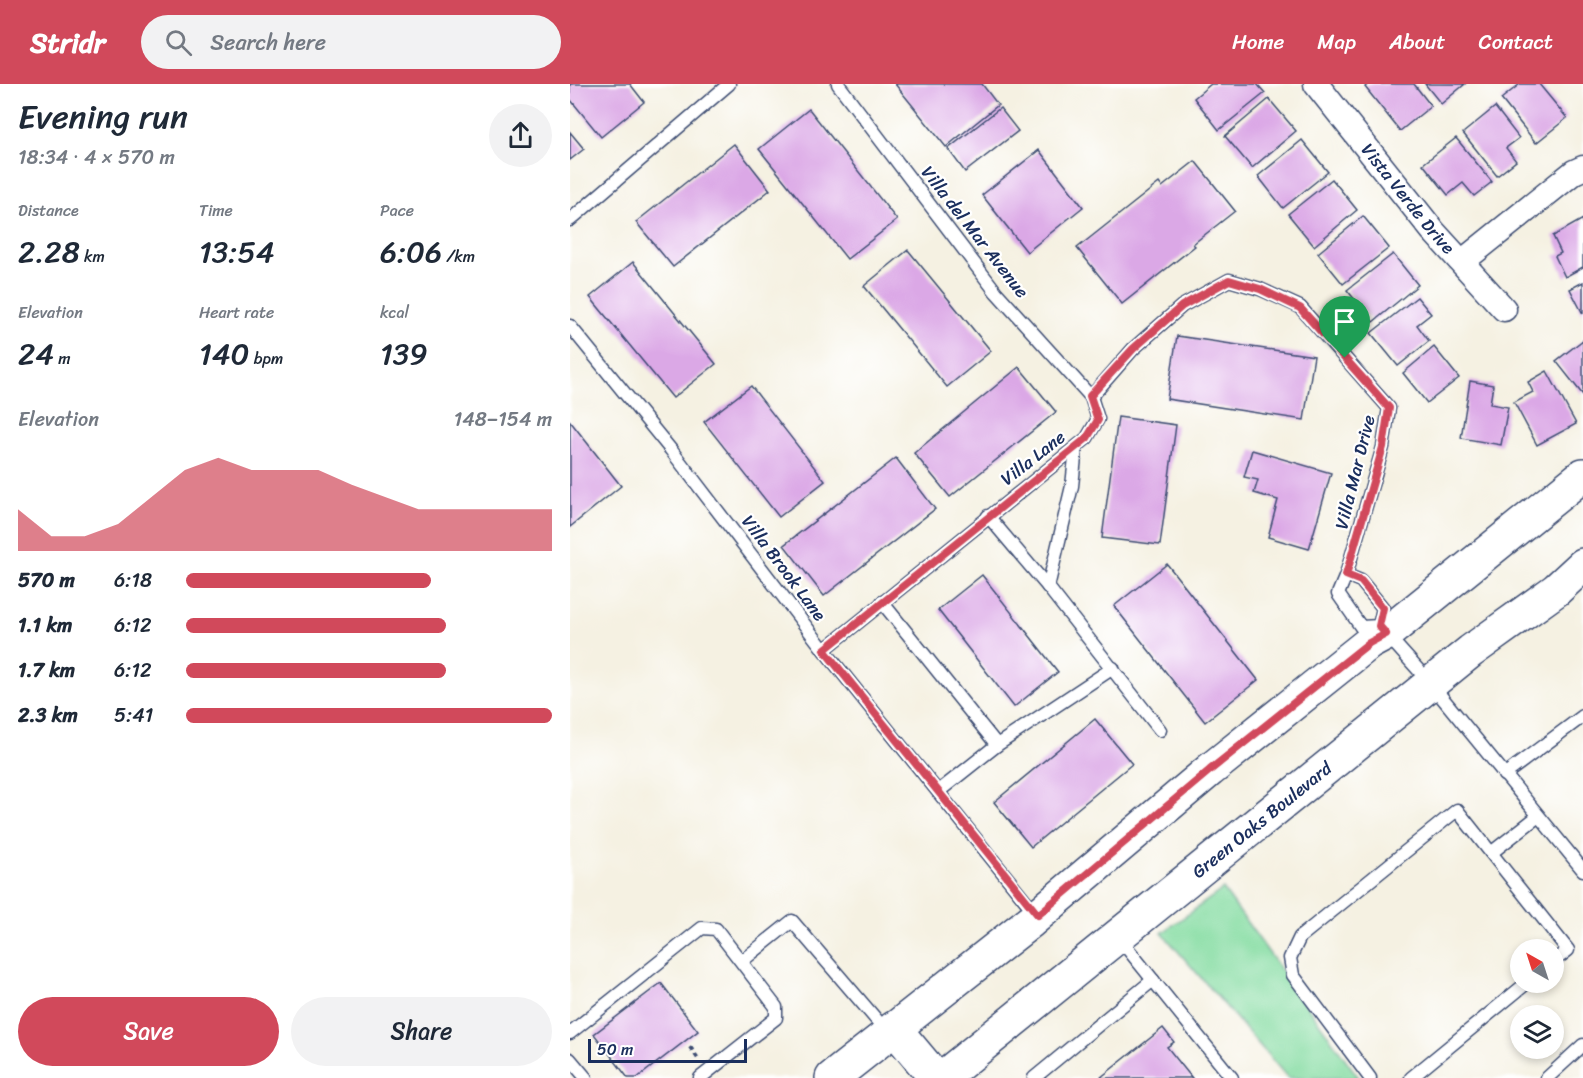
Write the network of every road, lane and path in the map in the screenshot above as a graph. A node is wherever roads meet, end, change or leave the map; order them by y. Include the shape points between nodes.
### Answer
1 (729, 84) edge
2 (838, 84) edge
3 (1316, 84) edge
4 (1583, 168) edge
5 (570, 220) edge
6 (1463, 261) junction
7 (1504, 309) dead end
8 (570, 326) edge
9 (1090, 396) junction
10 (1076, 448) junction
11 (1583, 475) edge
12 (988, 516) junction
13 (1583, 565) edge
14 (1346, 575) junction
15 (1048, 587) junction
16 (882, 602) junction
17 (1382, 630) junction
18 (824, 650) junction
19 (1113, 668) junction
20 (1431, 684) junction
21 (1583, 716) edge
22 (1160, 730) dead end
23 (997, 745) junction
24 (1503, 775) junction
25 (939, 790) junction
26 (1538, 817) junction
27 (1491, 853) junction
28 (1583, 870) edge
29 (1038, 915) junction
30 (1118, 937) junction
31 (1559, 939) edge
32 (742, 961) junction
33 (1153, 980) junction
34 (1515, 993) edge
35 (891, 1031) junction
36 (570, 1033) edge
37 (1583, 1045) edge
38 (570, 1059) edge
39 (586, 1078) edge
40 (700, 1078) edge
41 (832, 1078) edge
42 (936, 1078) edge
43 (942, 1078) edge
44 (1034, 1078) edge
45 (1232, 1078) edge
46 (1370, 1078) edge
47 (1411, 1078) edge
48 (1547, 1078) edge

1 - 5 lane
2 - 9 lane, Villa del Mar Avenue via 996,292
3 - 6 street, Vista Verde Drive via 1433,231
4 - 6 street
6 - 7 street, Vista Verde Drive
8 - 18 lane, Villa Brook Lane
9 - 10 lane, Villa Lane via 1098,420
9 - 14 lane, Villa Mar Drive via 1133,349 1182,306 1229,280 1260,289 1300,308 1389,408 1383,447
10 - 12 lane, Villa Lane
10 - 15 lane via 1072,486
11 - 17 main road
12 - 15 lane
12 - 16 lane, Villa Lane
13 - 20 main road, Green Oaks Boulevard via 1557,590
14 - 17 lane via 1361,581 1383,608
14 - 17 lane, Villa Mar Drive via 1338,594 1361,627
15 - 19 lane
16 - 18 lane, Villa Lane
16 - 23 lane
17 - 20 lane, Villa Mar Drive
17 - 29 main road
18 - 25 lane, Villa Brook Lane
19 - 22 lane
19 - 23 lane
20 - 24 lane, Villa Mar Drive
20 - 30 main road, Green Oaks Boulevard
21 - 24 lane
23 - 25 lane
24 - 26 lane, Villa Mar Drive
25 - 29 lane, Villa Brook Lane
26 - 27 lane
26 - 28 lane, Villa Mar Drive
27 - 31 lane
27 - 46 lane via 1457,810 1300,937 1290,958 1293,975
29 - 35 main road
30 - 33 lane
30 - 43 main road, Green Oaks Boulevard
32 - 35 lane via 792,921
32 - 36 lane via 716,929 702,928
32 - 40 lane via 776,1007 776,1018
33 - 44 lane
33 - 45 lane
34 - 47 lane
35 - 41 main road
35 - 42 main road
37 - 48 lane
38 - 39 lane

